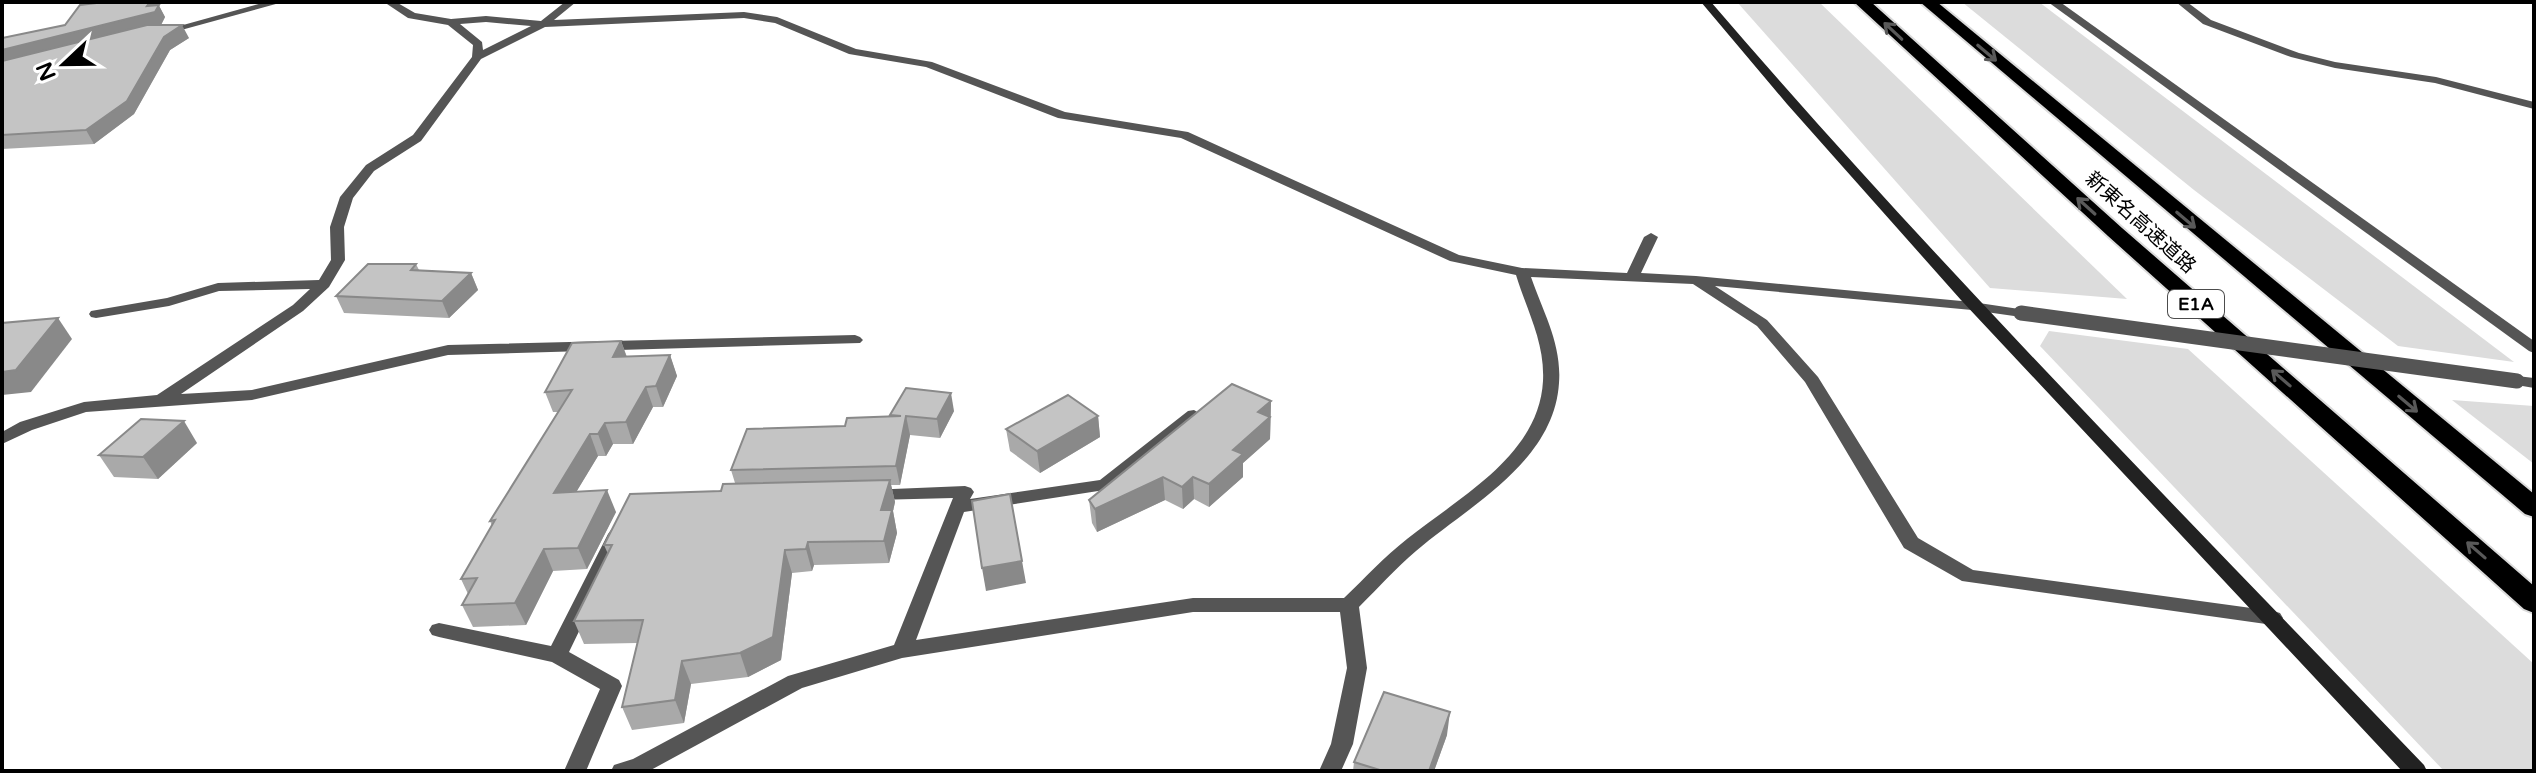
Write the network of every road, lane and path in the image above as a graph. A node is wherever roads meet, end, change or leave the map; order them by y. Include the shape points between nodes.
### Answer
1 (389, 2) edge
2 (571, 2) edge
3 (1706, 2) edge
4 (1862, 2) edge
5 (1928, 2) edge
6 (2053, 2) edge
7 (2181, 2) edge
8 (271, 3) edge
9 (451, 22) junction
10 (543, 24) junction
11 (156, 34) edge
12 (477, 57) junction
13 (2534, 106) edge
14 (1651, 237) dead end
15 (1522, 272) junction
16 (1633, 275) junction
17 (1696, 280) junction
18 (324, 284) junction
19 (1972, 306) junction
20 (96, 314) dead end
21 (855, 340) dead end
22 (2534, 348) edge
23 (2526, 382) edge
24 (161, 400) junction
25 (1208, 404) edge
26 (2, 439) edge
27 (855, 494) edge
28 (957, 507) junction
29 (2534, 508) edge
30 (628, 514) edge
31 (2534, 602) edge
32 (1349, 605) junction
33 (2273, 618) junction
34 (439, 630) dead end
35 (902, 650) junction
36 (557, 655) junction
37 (575, 771) edge
38 (622, 771) edge
39 (1330, 771) edge
40 (2416, 771) edge

1 - 9 street via 412,16
2 - 10 street
3 - 19 street
31 -> 4 highway, 新東名高速道路 / E1A
5 -> 29 highway, 新東名高速道路
6 - 22 street
7 - 13 street via 2207,22 2295,55 2436,80
8 - 11 street
9 - 10 street
9 - 12 street via 478,44
10 - 12 street
10 - 15 street via 744,15 777,20 853,52 928,64 1062,115 1184,135 1455,258
12 - 18 street via 417,138 370,168 347,197 337,227 338,260
14 - 16 street
15 - 16 street
15 - 32 street via 1549,345 1544,421 1506,472 1409,546
16 - 17 street
17 - 19 street
17 - 33 street via 1762,323 1812,380 1911,543 1969,576
18 - 20 street via 218,287 169,302
18 - 24 street via 298,308
19 - 23 street, bridge
19 - 33 street
21 - 24 street via 448,350 252,395
24 - 26 street via 84,407
25 - 28 street via 1105,485
27 - 28 street via 965,492
28 - 35 street
30 - 36 street
32 - 35 street via 1193,605
32 - 39 street via 1357,668 1342,744
33 - 40 street
34 - 36 street
35 - 38 street via 795,682
36 - 37 street via 612,686

